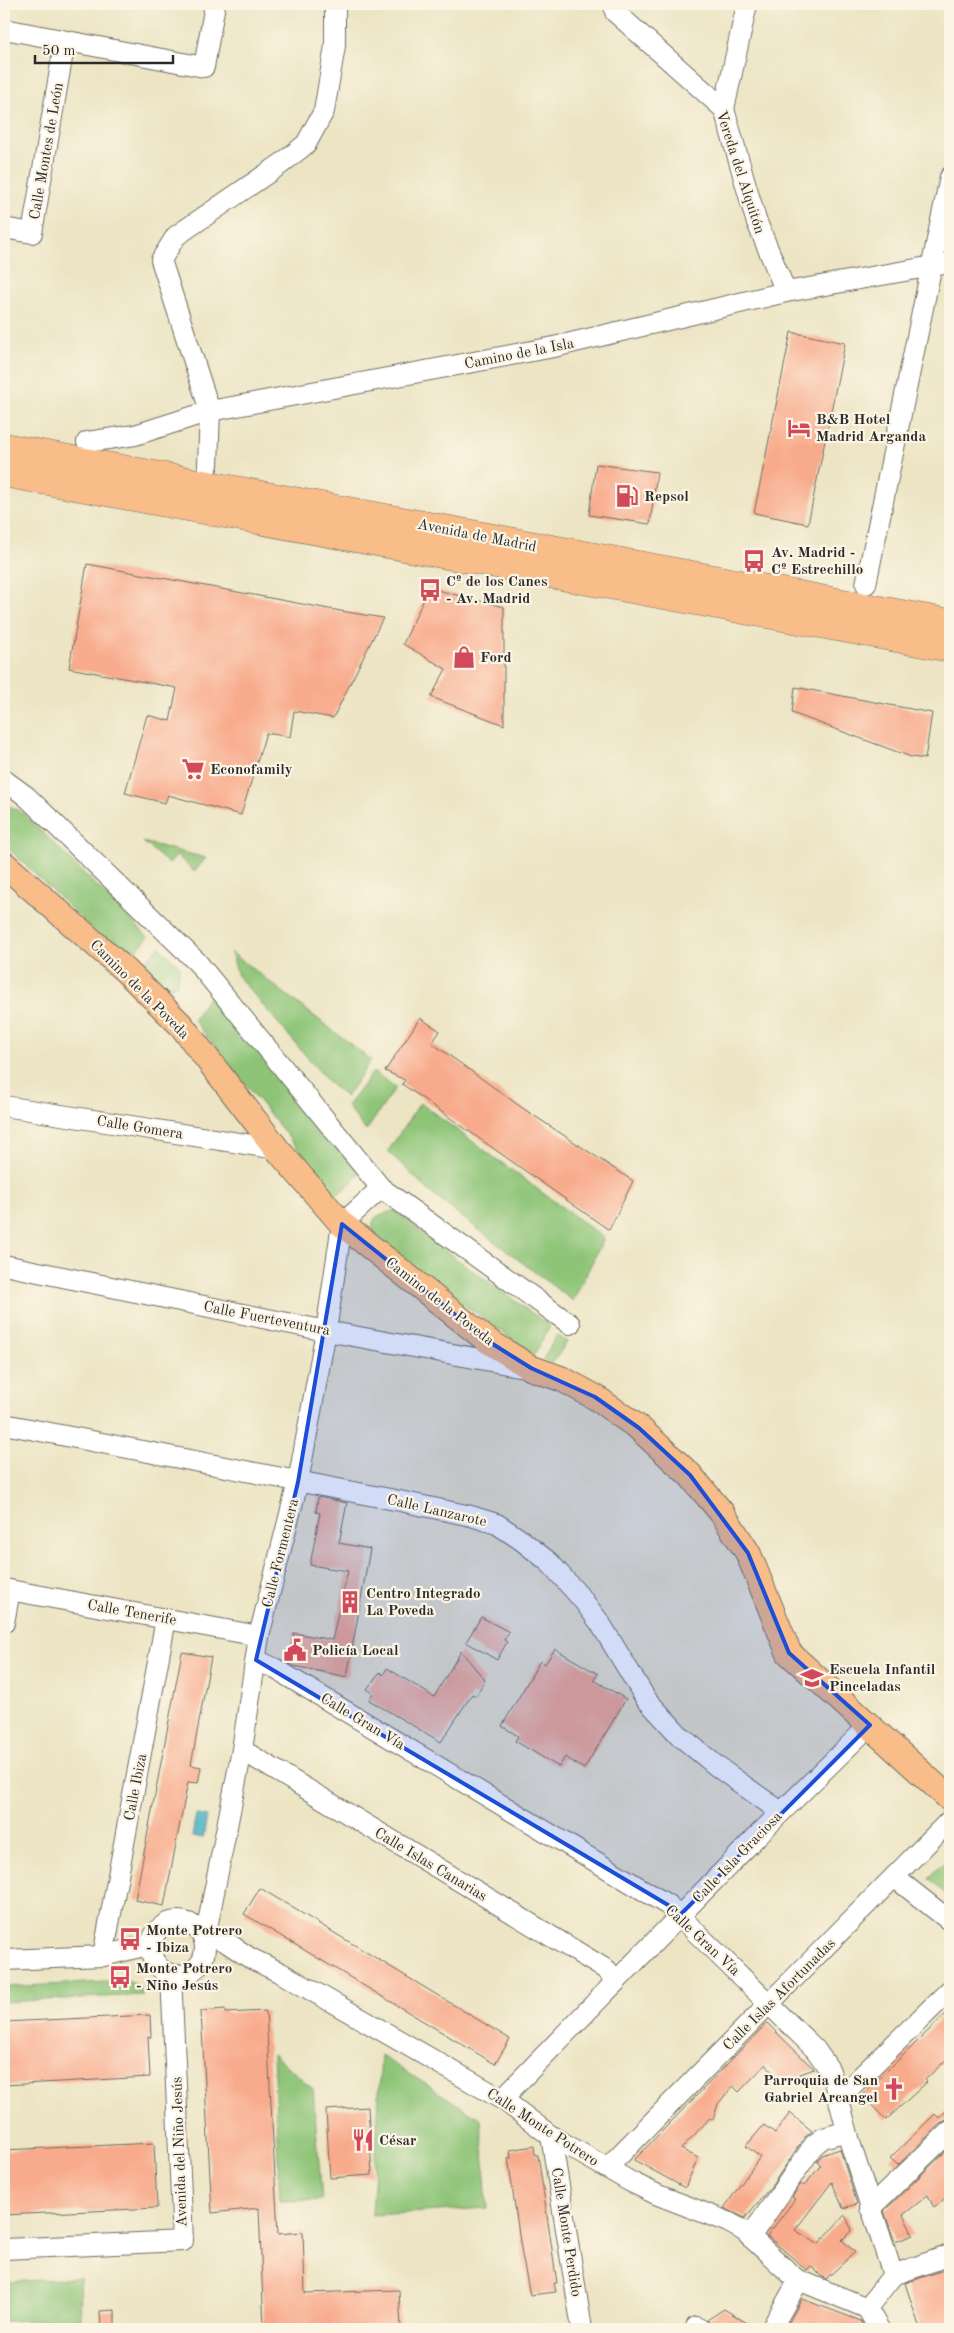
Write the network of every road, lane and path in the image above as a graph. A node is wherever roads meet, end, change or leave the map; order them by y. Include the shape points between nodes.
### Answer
1 (215, 4) edge
2 (335, 4) edge
3 (614, 4) edge
4 (747, 4) edge
5 (4, 29) edge
6 (65, 41) junction
7 (724, 108) junction
8 (950, 177) edge
9 (4, 228) edge
10 (950, 263) edge
11 (930, 266) junction
12 (786, 292) junction
13 (210, 411) junction
14 (87, 442) dead end
15 (4, 448) edge
16 (208, 465) dead end
17 (4, 473) edge
18 (866, 584) dead end
19 (950, 623) edge
20 (950, 648) edge
21 (4, 780) edge
22 (4, 864) edge
23 (4, 1106) edge
24 (277, 1149) junction
25 (381, 1188) junction
26 (342, 1224) junction
27 (4, 1264) edge
28 (570, 1324) dead end
29 (326, 1331) junction
30 (531, 1368) junction
31 (4, 1424) edge
32 (298, 1482) junction
33 (7, 1589) edge
34 (166, 1619) junction
35 (4, 1623) edge
36 (260, 1636) junction
37 (256, 1660) junction
38 (870, 1725) junction
39 (242, 1750) junction
40 (950, 1799) edge
41 (781, 1812) junction
42 (950, 1820) edge
43 (894, 1877) junction
44 (679, 1916) junction
45 (950, 1921) edge
46 (201, 1931) junction
47 (152, 1944) junction
48 (103, 1956) junction
49 (250, 1958) junction
50 (4, 1960) edge
51 (201, 1963) junction
52 (164, 1969) junction
53 (616, 1982) junction
54 (950, 1990) edge
55 (769, 2003) junction
56 (838, 2099) junction
57 (502, 2100) junction
58 (847, 2131) junction
59 (950, 2131) edge
60 (552, 2136) junction
61 (607, 2168) junction
62 (870, 2208) junction
63 (750, 2237) junction
64 (4, 2248) edge
65 (950, 2255) edge
66 (893, 2275) junction
67 (799, 2280) junction
68 (867, 2308) junction
69 (582, 2329) edge
70 (771, 2329) edge
71 (879, 2329) edge

1 - 6 street via 204,67
2 - 13 street via 335,46 324,111 306,144 176,236 161,260
3 - 7 street, Vereda del Alquitón via 615,12
4 - 7 street
5 - 6 street
6 - 9 street, Calle Montes de León via 32,233
7 - 12 street, Vereda del Alquitón via 756,220
8 - 11 street
10 - 11 street, Camino de la Isla
11 - 12 street, Camino de la Isla
11 - 18 street
12 - 13 street, Camino de la Isla via 554,347
13 - 14 street, Camino de la Isla via 136,435
13 - 16 street
15 - 19 highway, Avenida de Madrid
17 - 20 highway, Avenida de Madrid
21 - 25 street via 26,796 197,962
22 - 24 main road, Camino de la Poveda via 126,971 181,1025
23 - 24 street, Calle Gomera
24 - 26 main road, Camino de la Poveda
25 - 26 street
25 - 28 street
26 - 29 street, Calle Formentera
26 - 30 main road, Camino de la Poveda via 488,1341
27 - 29 street, Calle Fuerteventura
29 - 30 street, Calle Fuerteventura
29 - 32 street, Calle Formentera
30 - 38 main road, Camino de la Poveda via 562,1379 595,1397 639,1428 690,1475 722,1513 748,1552 789,1653
31 - 32 street, Calle Lanzarote
32 - 36 street, Calle Formentera
32 - 41 street, Calle Lanzarote via 471,1516 498,1524 522,1540 549,1562 582,1599 646,1699 680,1736
33 - 34 street, Calle Tenerife
33 - 35 street
34 - 36 street, Calle Tenerife
34 - 48 street, Calle Ibiza
36 - 37 street, Calle Formentera
37 - 39 street, Calle Formentera
37 - 44 street, Calle Gran Vía via 283,1673 659,1900
38 - 40 main road, Camino de la Poveda
38 - 41 street, Calle Isla Graciosa
39 - 46 street, Calle Formentera
39 - 53 street, Calle Islas Canarias via 607,1970
41 - 44 street, Calle Isla Graciosa
42 - 43 street, Calle Islas Afortunadas
43 - 45 street
43 - 55 street, Calle Islas Afortunadas
44 - 53 street, Calle Isla Graciosa
44 - 55 street, Calle Gran Vía
46 - 47 street via 192,1924 179,1921 167,1924 157,1932
46 - 49 street, Calle Monte Potrero
46 - 51 street via 205,1945
47 - 48 street
47 - 52 street via 153,1958
48 - 50 street
48 - 52 street via 144,1960
49 - 51 street, Calle Monte Potrero via 224,1956
49 - 57 street, Calle Monte Potrero
51 - 52 street via 188,1973
52 - 64 street, Avenida del Niño Jesús via 183,2241
53 - 57 street, Calle Isla Graciosa
54 - 56 street
55 - 56 street, Calle Gran Vía via 820,2056 829,2069
55 - 61 street, Calle Islas Afortunadas
56 - 58 street, Calle Gran Vía
57 - 60 street, Calle Monte Potrero
58 - 62 street, Calle Gran Vía
58 - 63 street via 823,2138 814,2146
59 - 62 street
60 - 61 street, Calle Monte Potrero
60 - 69 street, Calle Monte Perdido
61 - 63 street, Calle Monte Potrero via 658,2195 728,2222
62 - 66 street, Calle Gran Vía
63 - 67 street, Calle Monte Potrero
65 - 66 street
66 - 68 street
67 - 68 street, Calle Monte Potrero
67 - 70 street
68 - 71 street

